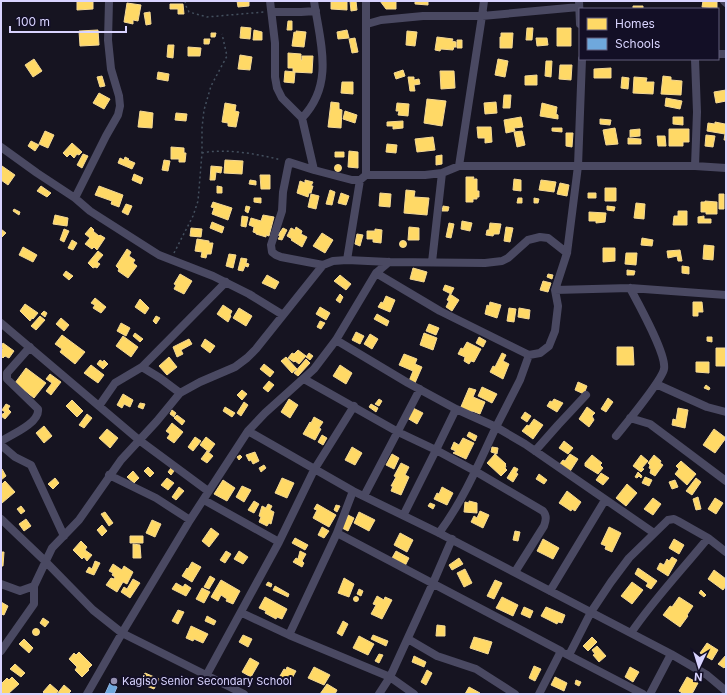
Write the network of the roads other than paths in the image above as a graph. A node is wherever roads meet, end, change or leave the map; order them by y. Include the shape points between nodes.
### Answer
1 (109, 1) edge
2 (270, 1) edge
3 (314, 1) edge
4 (366, 1) edge
5 (484, 1) edge
6 (579, 4) edge
7 (316, 11) junction
8 (272, 12) junction
9 (482, 16) junction
10 (366, 24) junction
11 (582, 60) edge
12 (695, 60) edge
13 (302, 118) junction
14 (1, 147) edge
15 (458, 166) junction
16 (578, 166) junction
17 (695, 166) junction
18 (726, 168) edge
19 (314, 170) junction
20 (442, 173) junction
21 (363, 178) junction
22 (75, 198) junction
23 (567, 253) junction
24 (347, 260) junction
25 (389, 262) junction
26 (432, 262) junction
27 (323, 265) junction
28 (376, 273) junction
29 (226, 282) junction
30 (630, 288) junction
31 (555, 290) junction
32 (726, 295) edge
33 (283, 315) junction
34 (1, 323) edge
35 (336, 340) junction
36 (30, 347) junction
37 (529, 355) junction
38 (142, 368) junction
39 (304, 379) junction
40 (656, 384) junction
41 (420, 389) junction
42 (180, 393) junction
43 (586, 395) dead end
44 (99, 406) junction
45 (354, 406) junction
46 (456, 409) junction
47 (726, 412) edge
48 (630, 418) junction
49 (496, 427) junction
50 (248, 431) junction
51 (398, 432) junction
52 (616, 436) dead end
53 (139, 440) junction
54 (1, 441) edge
55 (1, 445) edge
56 (436, 450) junction
57 (535, 451) junction
58 (314, 470) junction
59 (475, 471) junction
60 (109, 475) junction
61 (726, 481) edge
62 (208, 491) junction
63 (353, 491) junction
64 (364, 496) junction
65 (204, 500) junction
66 (605, 500) junction
67 (404, 514) junction
68 (1, 519) edge
69 (190, 520) junction
70 (337, 533) junction
71 (440, 533) junction
72 (654, 533) junction
73 (64, 536) junction
74 (708, 538) junction
75 (452, 539) junction
76 (279, 542) junction
77 (726, 552) edge
78 (45, 561) junction
79 (515, 572) junction
80 (434, 583) junction
81 (1, 584) edge
82 (34, 586) junction
83 (550, 591) junction
84 (591, 612) junction
85 (242, 613) junction
86 (122, 633) junction
87 (632, 633) junction
88 (289, 635) junction
89 (408, 639) junction
90 (1, 651) edge
91 (565, 653) junction
92 (671, 654) junction
93 (206, 676) junction
94 (390, 677) junction
95 (724, 692) edge
96 (87, 694) edge
97 (244, 694) edge
98 (379, 694) edge
99 (414, 694) edge
100 (515, 694) edge
101 (539, 694) edge
102 (643, 694) edge
103 (650, 694) edge

1 - 22 street via 108,40 111,69 120,106 118,115
2 - 8 street
3 - 7 street
4 - 10 street
5 - 9 street
6 - 9 street
7 - 8 street
7 - 13 street via 322,46 323,74 318,97 311,110
8 - 13 street via 277,88 282,98
9 - 10 street via 423,16
9 - 15 street
10 - 21 street
11 - 16 street
12 - 17 street
13 - 19 street
14 - 22 street
15 - 16 street
15 - 20 street
16 - 17 street
16 - 23 street
17 - 18 street
19 - 21 street via 346,179
19 - 27 street via 289,162 282,211 271,245 272,252 281,257
20 - 21 street
20 - 26 street
21 - 24 street
22 - 29 street via 90,211 159,255
23 - 26 street via 548,238 540,237 528,240 502,261
23 - 31 street
24 - 25 street
24 - 27 street
25 - 26 street
25 - 28 street
27 - 33 street
28 - 35 street
28 - 37 street via 440,310
29 - 33 street
29 - 38 street
30 - 31 street
30 - 32 street
30 - 40 street via 664,360 664,370
31 - 37 street via 558,306 555,331 549,346 540,353
33 - 42 street via 247,358 235,367
34 - 36 street
35 - 39 street
35 - 41 street
36 - 44 street
36 - 54 street via 6,377 38,409 38,413 36,418 19,432
37 - 49 street via 520,380
38 - 42 street
38 - 44 street via 115,383
39 - 45 street
39 - 50 street
40 - 47 street via 707,407
40 - 48 street
41 - 46 street
41 - 51 street
42 - 53 street
43 - 57 street
44 - 53 street
45 - 51 street
45 - 58 street
46 - 49 street
46 - 56 street
48 - 52 street
48 - 61 street via 650,424
49 - 57 street
49 - 59 street
50 - 58 street
50 - 62 street
51 - 56 street
51 - 64 street
53 - 60 street
53 - 62 street
55 - 73 street via 15,457 31,465
56 - 59 street
56 - 67 street
57 - 66 street
58 - 63 street
58 - 76 street
59 - 71 street via 452,516
59 - 79 street via 545,514 544,526
60 - 69 street via 156,498
60 - 73 street via 79,520
62 - 65 street
63 - 64 street
63 - 70 street
64 - 67 street
65 - 69 street
65 - 76 street
66 - 72 street
66 - 83 street
67 - 71 street
68 - 78 street
69 - 86 street
70 - 80 street
70 - 88 street
71 - 75 street
72 - 74 street via 668,520 674,519
72 - 84 street via 629,558
73 - 78 street via 52,548
74 - 77 street
74 - 87 street via 643,615
75 - 79 street
75 - 80 street
76 - 85 street
78 - 82 street
78 - 86 street via 93,610
79 - 83 street
80 - 89 street
80 - 91 street
81 - 82 street via 20,591
82 - 90 street via 34,604
83 - 84 street
84 - 87 street
84 - 91 street
85 - 88 street
85 - 93 street
86 - 93 street
86 - 96 street
87 - 92 street
88 - 94 street
89 - 94 street
89 - 100 street via 437,656 476,669
91 - 101 street
91 - 102 street
92 - 95 street via 707,675
92 - 103 street
93 - 97 street
94 - 98 street
94 - 99 street

